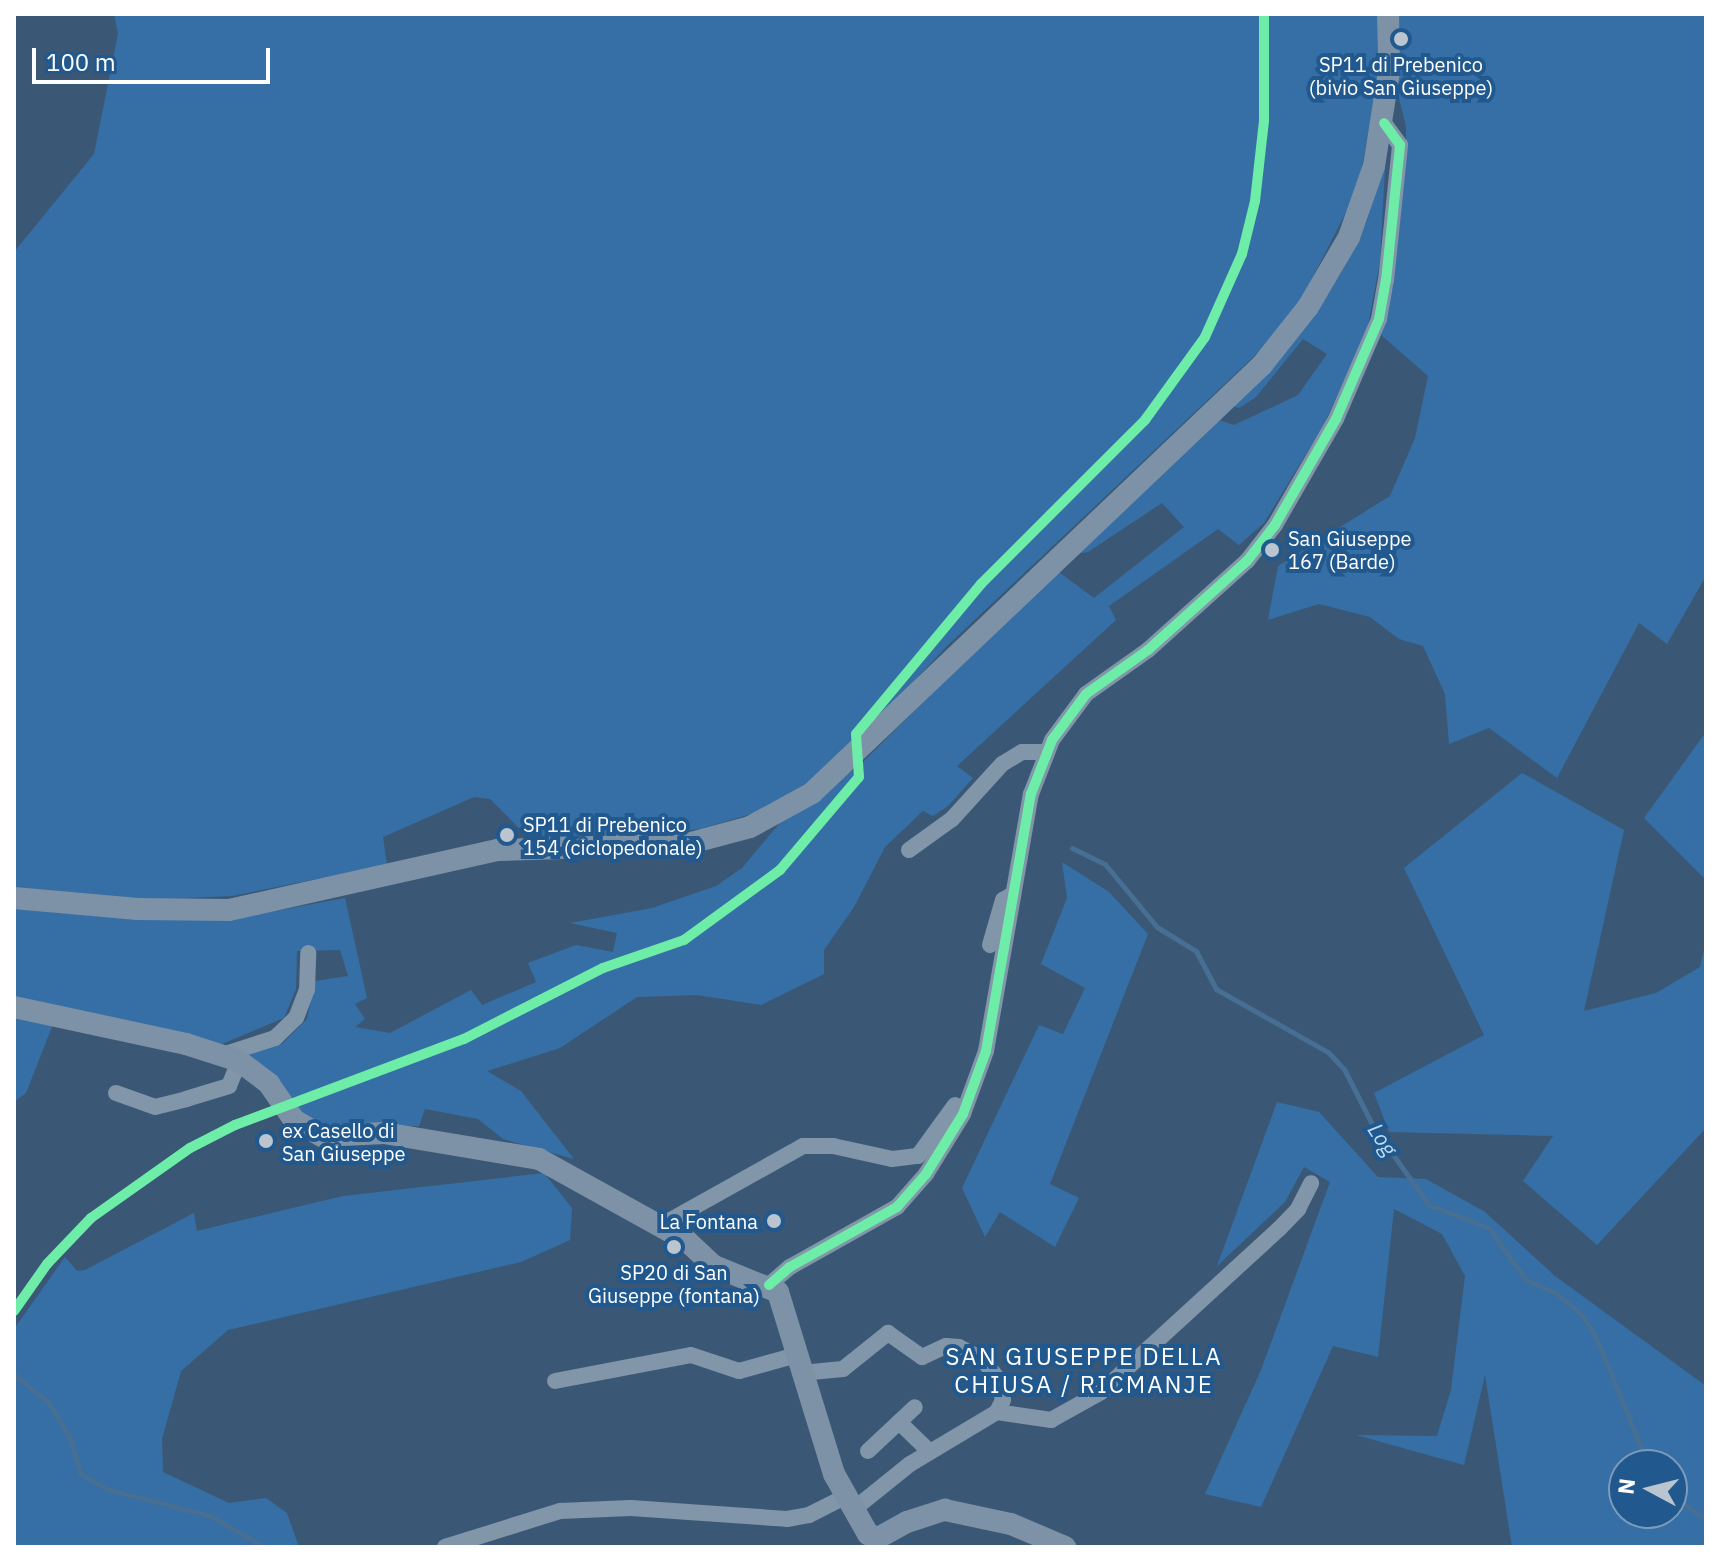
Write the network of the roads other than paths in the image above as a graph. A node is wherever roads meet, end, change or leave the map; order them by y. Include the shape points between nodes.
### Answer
1 (1388, 14) edge
2 (1384, 123) junction
3 (1047, 752) junction
4 (909, 850) dead end
5 (1014, 894) junction
6 (14, 898) edge
7 (990, 945) dead end
8 (308, 953) dead end
9 (14, 1007) edge
10 (231, 1058) junction
11 (972, 1092) junction
12 (116, 1093) dead end
13 (1311, 1183) dead end
14 (660, 1226) junction
15 (769, 1285) junction
16 (799, 1364) junction
17 (555, 1381) dead end
18 (915, 1407) dead end
19 (997, 1412) junction
20 (899, 1422) junction
21 (868, 1451) dead end
22 (929, 1451) junction
23 (848, 1504) junction
24 (445, 1547) edge
25 (1065, 1547) edge

1 - 2 main road
2 - 3 street via 1400,145 1384,293 1379,319 1336,419 1275,525 1247,561 1148,650 1086,694
2 - 6 main road via 1349,237 1308,307 1262,365 949,659 867,745 782,811 727,836 687,844 498,850 229,910 138,909
3 - 4 street via 1022,752 1002,764 952,819
3 - 5 street via 1031,794
5 - 7 street via 1003,900
5 - 11 street via 993,1021
8 - 10 street via 307,990 296,1018 275,1038
9 - 10 main road
10 - 12 street via 229,1086 155,1107
10 - 14 main road via 269,1084 307,1131 344,1137 384,1133 455,1148 518,1151
11 - 14 street via 918,1156 892,1159 833,1146 803,1146
11 - 15 street via 926,1174 897,1207 778,1274
13 - 19 street via 1298,1209 1279,1229 1101,1392 1051,1420
14 - 15 main road via 730,1275
15 - 16 main road via 787,1312
16 - 17 street via 739,1371 691,1355
16 - 19 street via 850,1366 888,1333 922,1357 946,1346 982,1359 1003,1391
16 - 23 main road
18 - 20 street
19 - 22 street
20 - 21 street
20 - 22 street
22 - 23 street
23 - 24 street via 787,1519 631,1508 560,1511
23 - 25 main road via 868,1534 878,1538 945,1510 1011,1524

